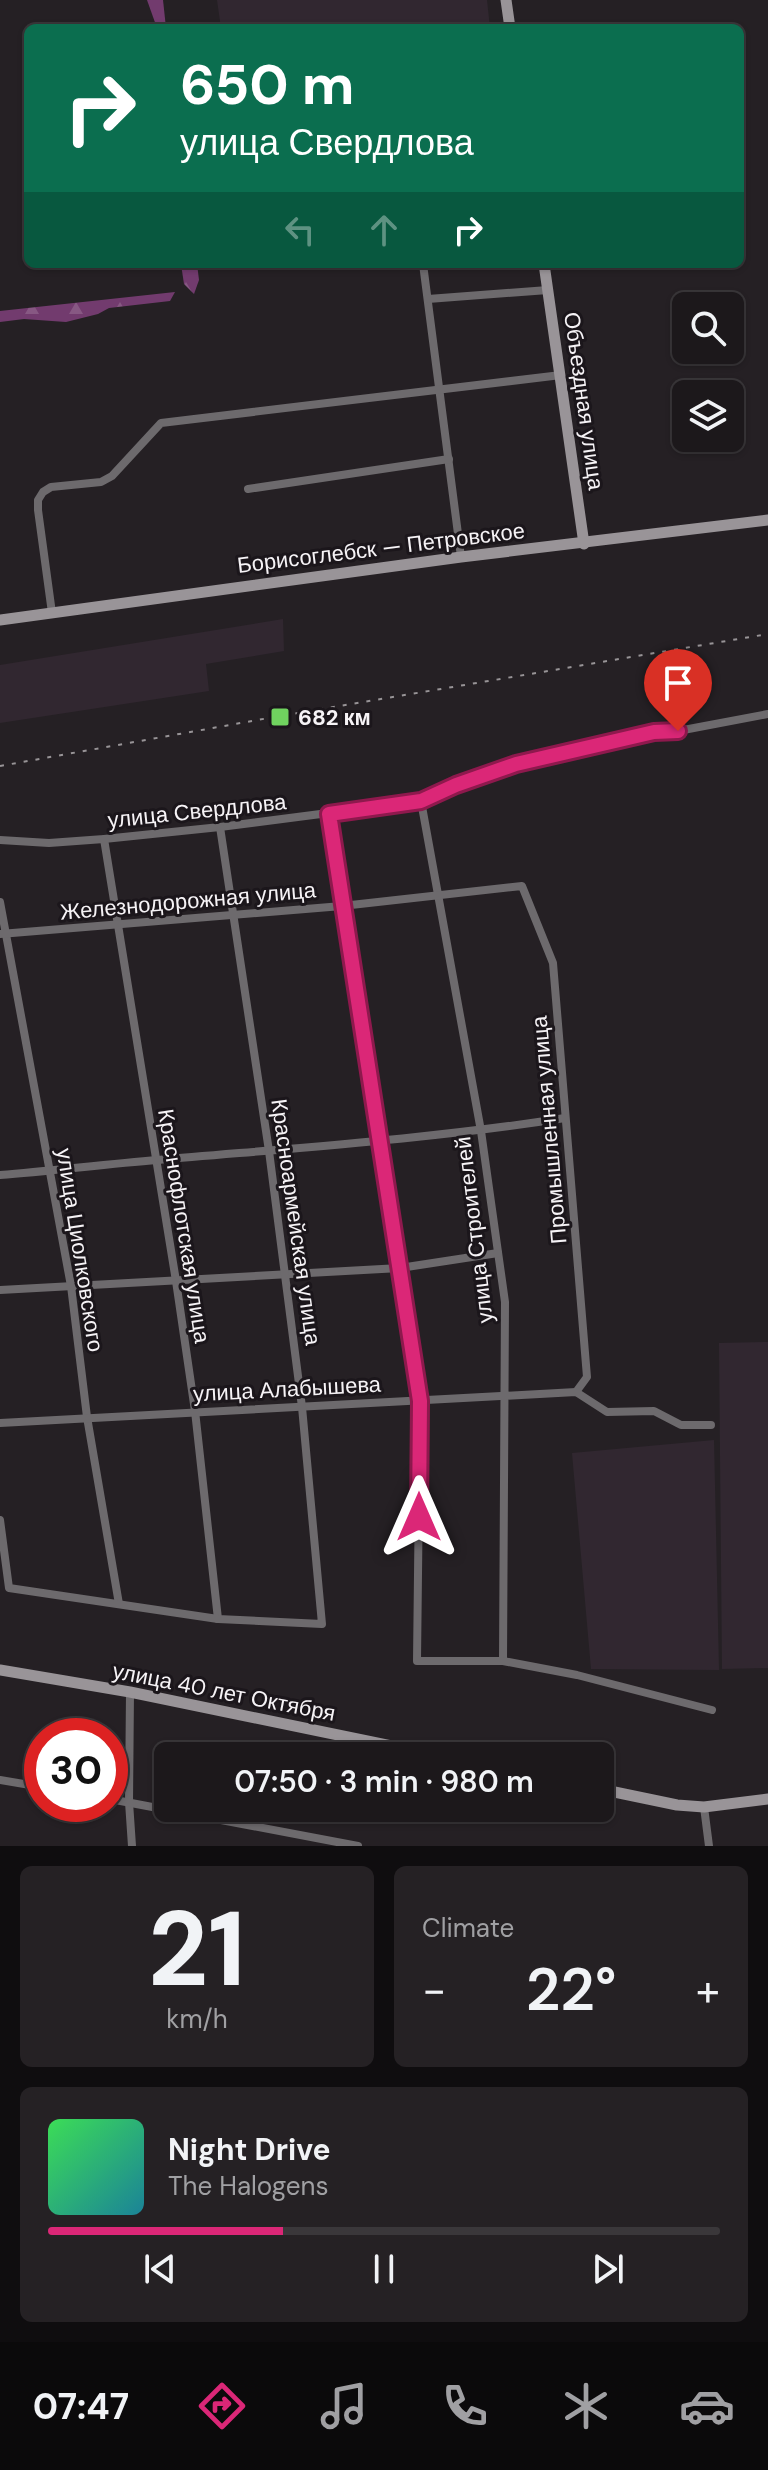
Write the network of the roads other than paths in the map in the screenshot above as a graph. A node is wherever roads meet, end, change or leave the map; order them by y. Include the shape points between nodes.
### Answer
1 (506, 0) edge
2 (509, 24) edge
3 (424, 268) edge
4 (545, 268) edge
5 (548, 290) junction
6 (428, 299) junction
7 (561, 375) junction
8 (439, 390) junction
9 (449, 459) junction
10 (248, 489) dead end
11 (768, 520) edge
12 (584, 544) junction
13 (461, 557) junction
14 (52, 613) junction
15 (0, 620) edge
16 (768, 714) edge
17 (421, 801) junction
18 (329, 814) junction
19 (220, 827) junction
20 (104, 839) junction
21 (0, 840) edge
22 (522, 886) joint
23 (437, 896) junction
24 (0, 902) edge
25 (342, 906) junction
26 (232, 915) junction
27 (118, 924) junction
28 (4, 934) edge
29 (565, 1118) junction
30 (481, 1131) junction
31 (379, 1142) junction
32 (269, 1151) junction
33 (155, 1160) junction
34 (50, 1171) junction
35 (0, 1175) edge
36 (498, 1253) junction
37 (400, 1268) junction
38 (285, 1276) junction
39 (176, 1281) junction
40 (71, 1286) junction
41 (0, 1290) edge
42 (576, 1392) junction
43 (504, 1397) junction
44 (420, 1401) junction
45 (302, 1407) junction
46 (195, 1411) junction
47 (87, 1417) junction
48 (0, 1423) edge
49 (711, 1425) dead end
50 (0, 1520) edge
51 (119, 1604) junction
52 (218, 1619) junction
53 (503, 1661) junction
54 (0, 1670) edge
55 (130, 1692) junction
56 (712, 1710) dead end
57 (372, 1742) edge
58 (0, 1780) edge
59 (24, 1784) edge
60 (614, 1792) edge
61 (768, 1799) edge
62 (129, 1802) junction
63 (704, 1807) junction
64 (132, 1846) edge
65 (358, 1846) edge
66 (709, 1846) edge

1 - 2 street
3 - 6 street
4 - 5 street, Объездная улица
5 - 6 street
5 - 7 street, Объездная улица
6 - 8 street
7 - 8 street
7 - 12 street, Объездная улица
8 - 9 street
8 - 14 street via 161,423 112,476 51,487 38,500
9 - 10 street
9 - 13 street
11 - 12 street, Борисоглебск — Петровское
12 - 13 street, Борисоглебск — Петровское
13 - 14 street, Борисоглебск — Петровское
14 - 15 street, Борисоглебск — Петровское
16 - 17 street, улица Свердлова via 654,732 516,764
17 - 18 street, улица Свердлова
17 - 23 street, улица Строителей
18 - 19 street, улица Свердлова
18 - 25 street
19 - 20 street, улица Свердлова
19 - 26 street, Красноармейская улица
20 - 21 street, улица Свердлова
20 - 27 street, Краснофлотская улица
22 - 23 street, Железнодорожная улица
22 - 29 street, Промышленная улица via 553,963
23 - 25 street, Железнодорожная улица
23 - 30 street, улица Строителей
24 - 28 street, улица Циолковского
25 - 26 street, Железнодорожная улица
25 - 31 street
26 - 27 street, Железнодорожная улица
26 - 32 street, Красноармейская улица
27 - 28 street, Железнодорожная улица
27 - 33 street, Краснофлотская улица
28 - 34 street, улица Циолковского
29 - 30 street
29 - 42 street, Промышленная улица via 587,1377
30 - 31 street
30 - 36 street, улица Строителей
31 - 32 street
31 - 37 street
32 - 33 street
32 - 38 street, Красноармейская улица
33 - 34 street
33 - 39 street, Краснофлотская улица
34 - 35 street
34 - 40 street, улица Циолковского
36 - 37 street
36 - 43 street, улица Строителей via 505,1302
37 - 38 street
37 - 44 street
38 - 39 street
38 - 45 street, Красноармейская улица
39 - 40 street
39 - 46 street, Краснофлотская улица
40 - 41 street
40 - 47 street, улица Циолковского
42 - 43 street, улица Алабышева
42 - 49 street via 607,1412 654,1411 681,1425
43 - 44 street, улица Алабышева
43 - 53 street, улица Строителей
44 - 45 street, улица Алабышева
44 - 53 street via 417,1661
45 - 46 street, улица Алабышева
45 - 52 street, Красноармейская улица via 322,1624
46 - 47 street, улица Алабышева
46 - 52 street, Краснофлотская улица
47 - 48 street, улица Алабышева
47 - 51 street, улица Циолковского
50 - 51 street via 9,1588
51 - 52 street
53 - 56 street
54 - 55 street, улица 40 лет Октября
55 - 57 street, улица 40 лет Октября
55 - 62 street
58 - 59 street
60 - 63 street
61 - 63 street
62 - 64 street
62 - 65 street
63 - 66 street

